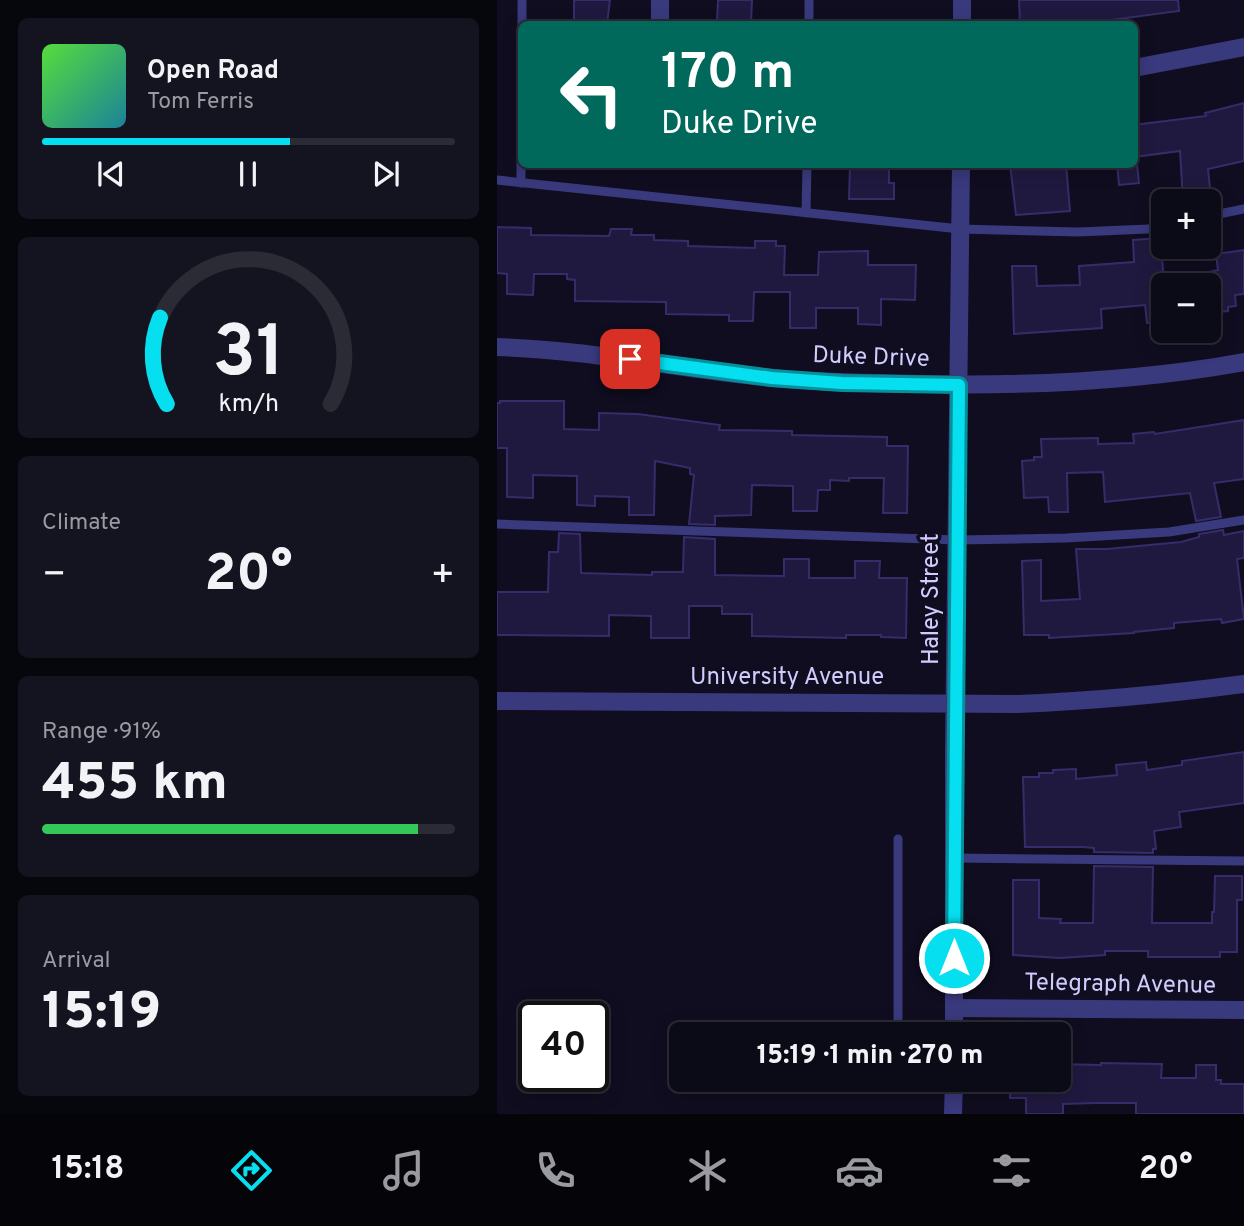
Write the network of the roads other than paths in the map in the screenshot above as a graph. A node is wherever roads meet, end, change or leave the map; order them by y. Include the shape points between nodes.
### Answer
1 (522, 0) edge
2 (660, 0) edge
3 (809, 0) edge
4 (962, 0) edge
5 (522, 21) edge
6 (660, 21) edge
7 (809, 21) edge
8 (962, 21) edge
9 (1244, 47) edge
10 (1138, 67) edge
11 (521, 168) edge
12 (807, 168) edge
13 (961, 168) edge
14 (497, 180) edge
15 (521, 183) junction
16 (1244, 209) edge
17 (806, 213) junction
18 (1221, 214) edge
19 (1151, 228) edge
20 (960, 229) junction
21 (497, 347) edge
22 (1244, 362) edge
23 (959, 385) junction
24 (1244, 520) edge
25 (497, 524) edge
26 (957, 540) junction
27 (1244, 684) edge
28 (497, 701) edge
29 (955, 704) junction
30 (898, 839) dead end
31 (954, 858) junction
32 (1244, 861) edge
33 (954, 1008) junction
34 (1244, 1010) edge
35 (898, 1022) edge
36 (954, 1022) edge
37 (954, 1092) edge
38 (953, 1114) edge

1 - 5 lane
2 - 6 street
3 - 7 lane
4 - 8 street
9 - 10 street
11 - 15 lane
12 - 17 lane
13 - 20 street, Haley Street
14 - 15 lane
15 - 17 lane
16 - 18 lane
17 - 20 lane
19 - 20 lane
20 - 23 street, Haley Street
21 - 23 street, Duke Drive via 606,355 772,378
22 - 23 street, Duke Drive via 1113,380
23 - 26 street, Haley Street
24 - 26 lane via 1169,532
25 - 26 lane
26 - 29 street, Haley Street
27 - 29 street, University Avenue via 1097,701
28 - 29 street, University Avenue
29 - 31 street, Haley Street
30 - 35 lane
31 - 32 lane
31 - 33 street, Haley Street
33 - 34 street, Telegraph Avenue
33 - 36 street, Haley Street
37 - 38 street

